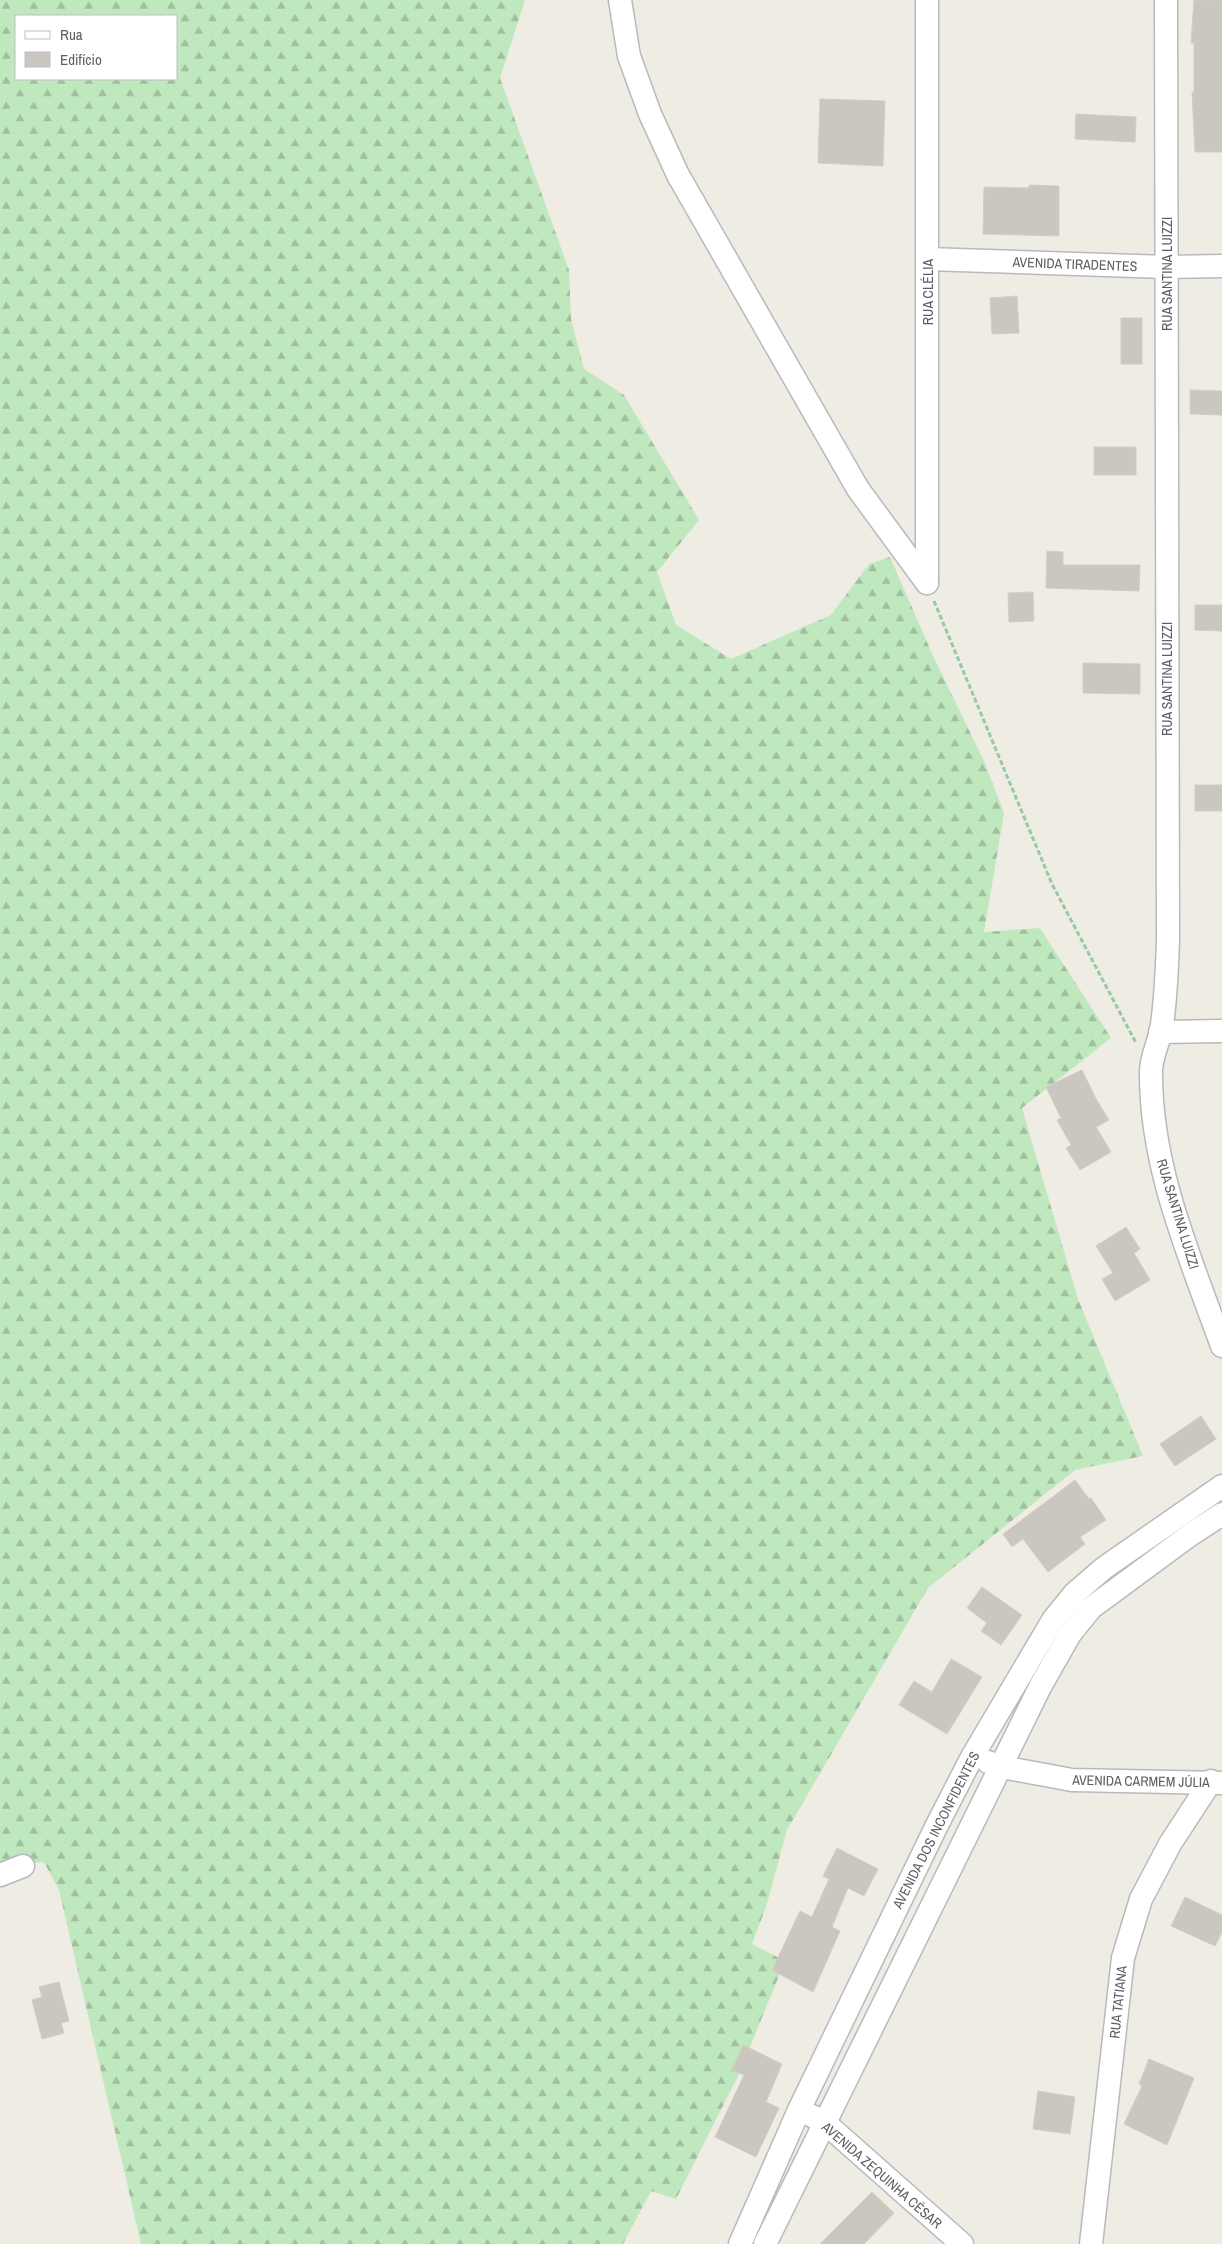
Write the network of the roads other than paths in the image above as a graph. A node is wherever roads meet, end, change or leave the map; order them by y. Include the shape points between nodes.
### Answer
1 (620, 0) edge
2 (927, 0) edge
3 (1166, 0) edge
4 (928, 259) junction
5 (1222, 266) edge
6 (1166, 267) junction
7 (1222, 1031) edge
8 (1160, 1032) junction
9 (1222, 1346) edge
10 (1222, 1486) edge
11 (1222, 1514) edge
12 (972, 1757) junction
13 (1002, 1767) junction
14 (1216, 1782) edge
15 (23, 1866) dead end
16 (0, 1875) edge
17 (799, 2110) junction
18 (824, 2122) junction
19 (740, 2244) edge
20 (765, 2244) edge
21 (962, 2244) edge
22 (1091, 2244) edge

1 - 4 street, RUA CLÉLIA via 629,56 650,114 678,175 858,490 927,583
2 - 4 street, RUA CLÉLIA
3 - 6 street, RUA SANTINA LUIZZI
4 - 6 street, AVENIDA TIRADENTES
5 - 6 street, AVENIDA TIRADENTES
6 - 8 street, RUA SANTINA LUIZZI via 1168,940 1166,994
7 - 8 street
8 - 9 street, RUA SANTINA LUIZZI via 1151,1069 1161,1166
10 - 12 street, AVENIDA DOS INCONFIDENTES via 1104,1568 1075,1593 1025,1664
11 - 13 street via 1091,1608 1060,1651
12 - 13 street, AVENIDA CARMEM JÚLIA
12 - 17 street, AVENIDA DOS INCONFIDENTES
13 - 14 street, AVENIDA CARMEM JÚLIA via 1072,1780
13 - 18 street
14 - 22 street, RUA TATIANA via 1170,1844 1141,1899 1123,1958
15 - 16 street
17 - 18 street, AVENIDA ZEQUINHA CÉSAR
17 - 19 street, AVENIDA DOS INCONFIDENTES
18 - 20 street
18 - 21 street, AVENIDA ZEQUINHA CÉSAR

